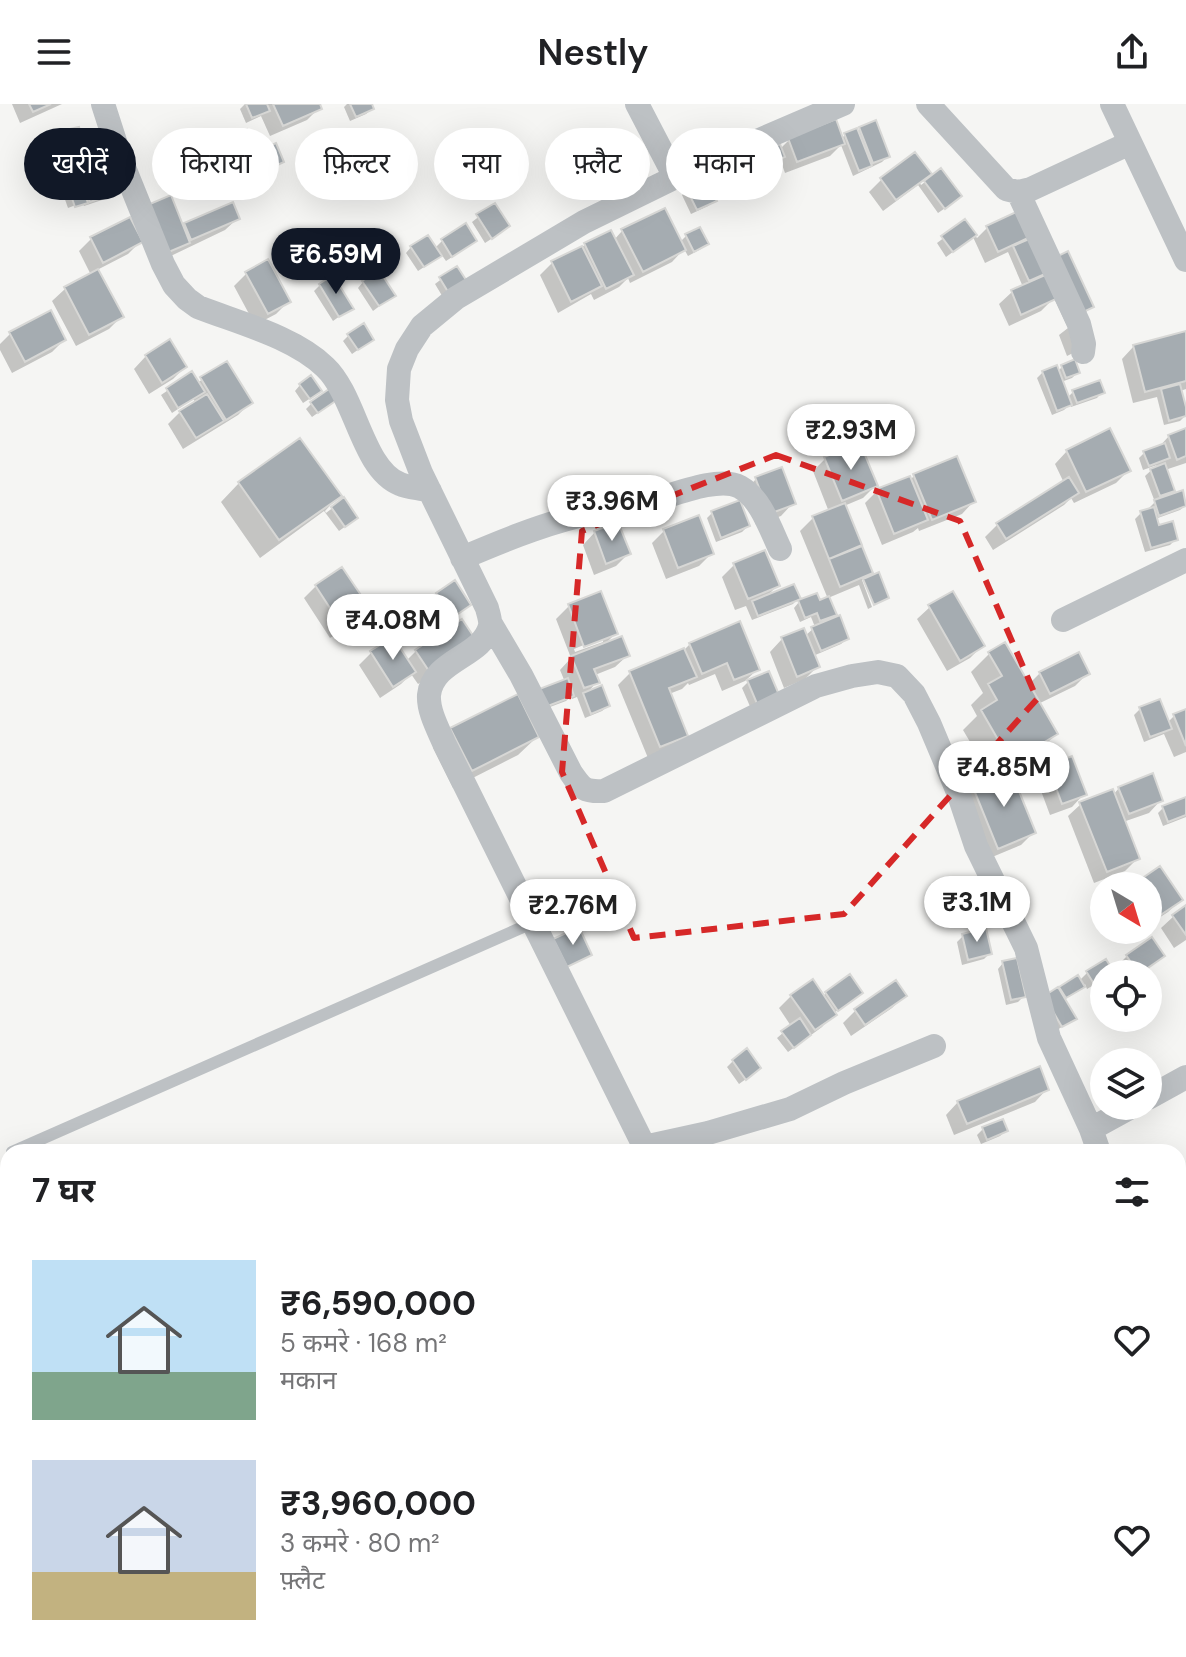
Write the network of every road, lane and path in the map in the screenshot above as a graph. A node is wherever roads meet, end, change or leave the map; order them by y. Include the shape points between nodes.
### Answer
1 (103, 104) edge
2 (637, 104) edge
3 (843, 104) edge
4 (928, 104) edge
5 (1112, 104) edge
6 (783, 130) edge
7 (1130, 143) junction
8 (666, 160) edge
9 (666, 181) edge
10 (1018, 192) junction
11 (1186, 260) edge
12 (1083, 352) dead end
13 (430, 491) junction
14 (780, 549) dead end
15 (462, 558) junction
16 (1186, 560) edge
17 (1063, 620) dead end
18 (491, 624) junction
19 (532, 923) junction
20 (934, 1046) dead end
21 (1186, 1077) edge
22 (1162, 1090) edge
23 (1107, 1120) edge
24 (1091, 1129) junction
25 (30, 1144) edge
26 (643, 1144) edge
27 (665, 1144) edge
28 (1096, 1144) edge

1 - 13 street via 144,221 174,285 198,307 313,356 341,386 373,460 385,474 399,484
2 - 8 street
3 - 6 street
4 - 10 street via 1006,189
5 - 7 street
7 - 10 street
7 - 11 street
9 - 13 street via 558,237 456,298 422,326 399,369 397,400
10 - 12 street via 1079,324
13 - 15 street
14 - 15 street via 751,496 726,483 581,515
15 - 18 street
16 - 17 street
18 - 19 street via 479,644 444,667 429,697 444,743
18 - 24 street via 571,773 591,792 604,791 816,686 878,672 897,676 929,723 976,846 1026,948 1049,1038
19 - 25 lane
19 - 26 street
20 - 27 street via 790,1109
21 - 22 street
23 - 24 street
24 - 28 street

